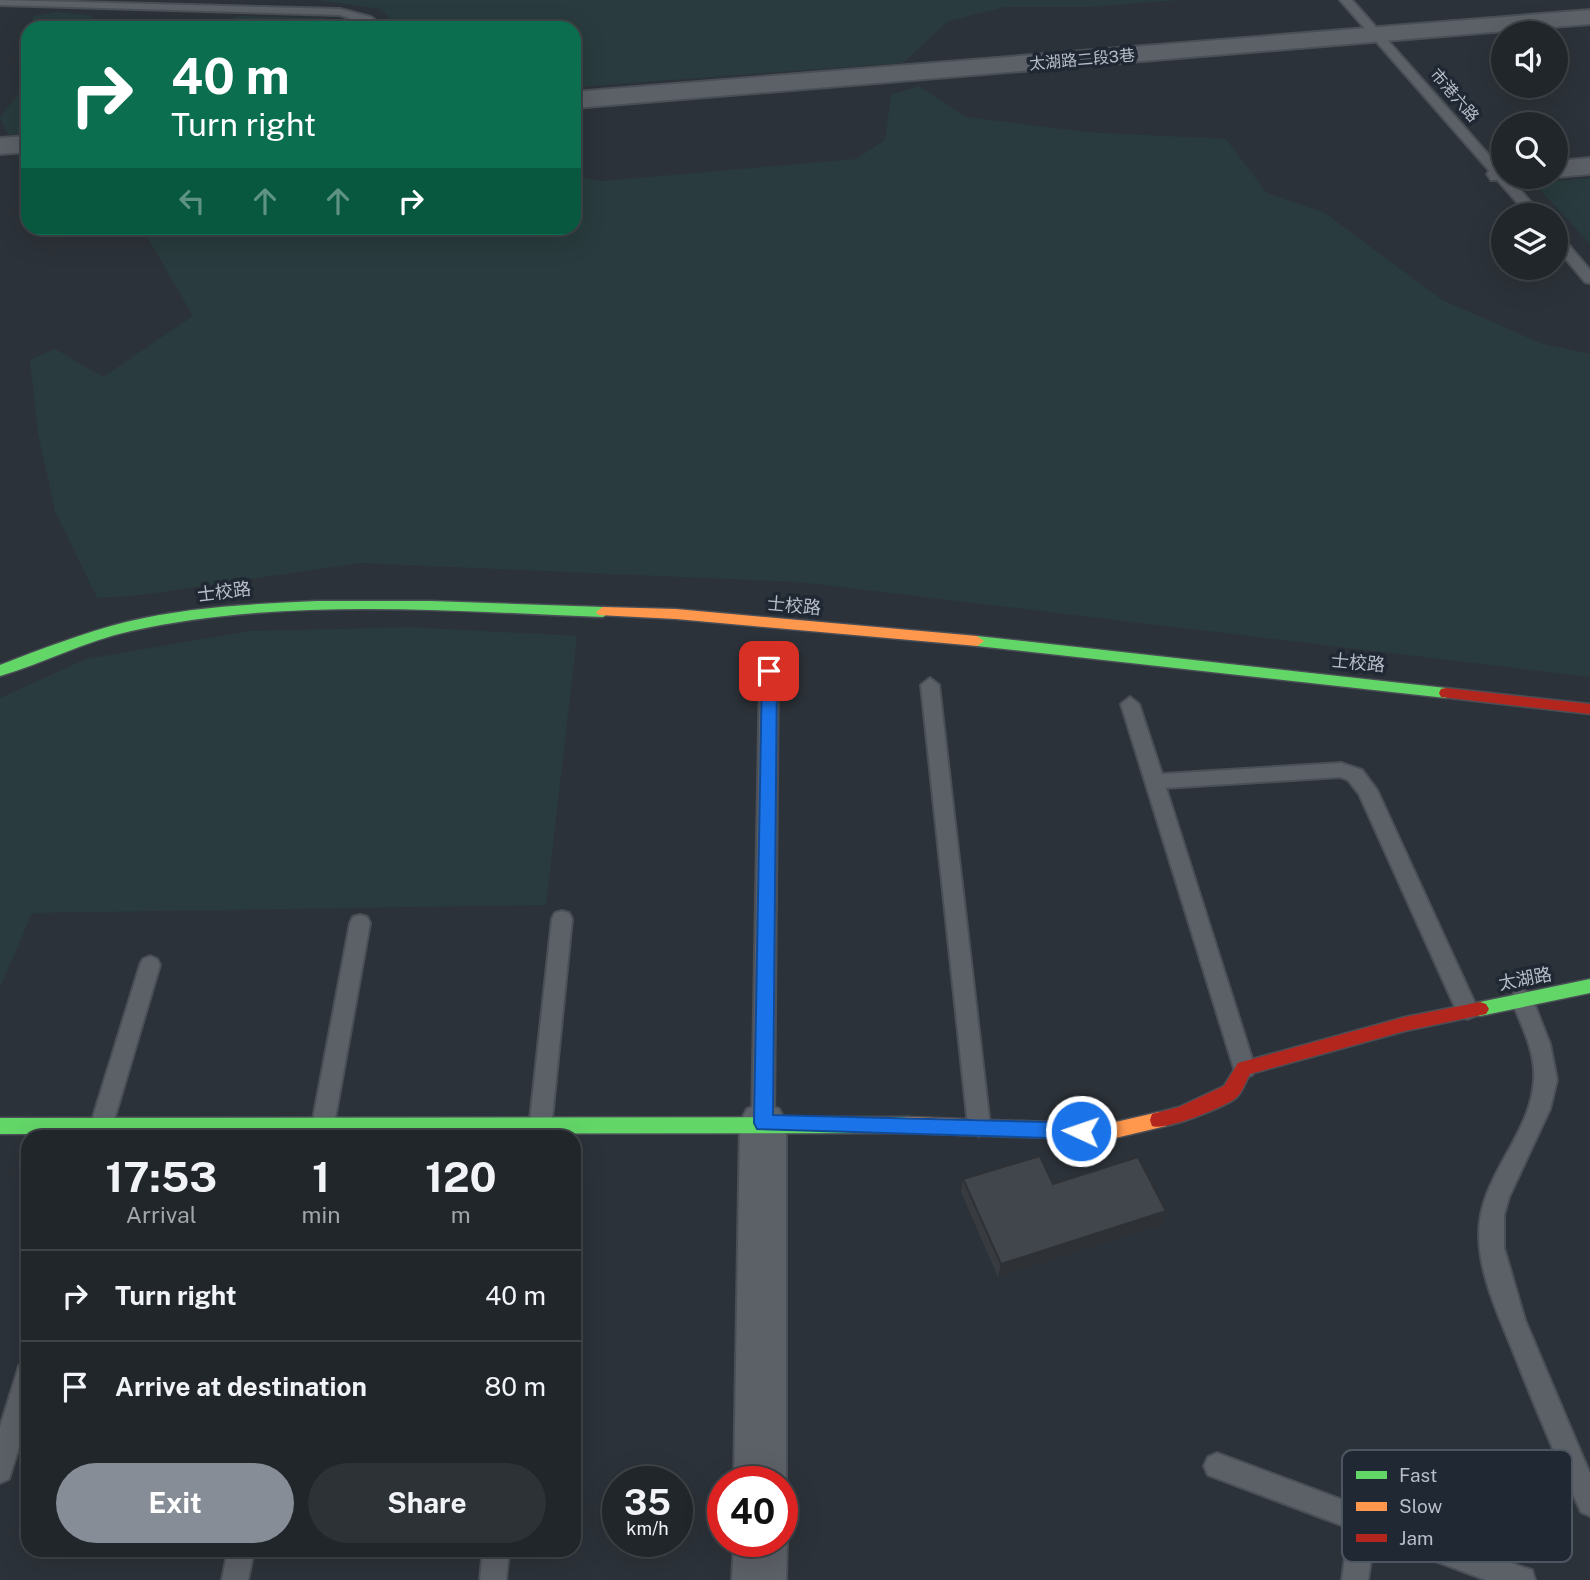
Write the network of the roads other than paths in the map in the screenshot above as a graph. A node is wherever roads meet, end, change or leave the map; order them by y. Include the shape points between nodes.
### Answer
1 (1346, 0) edge
2 (0, 2) edge
3 (1590, 17) edge
4 (370, 21) edge
5 (1377, 33) junction
6 (581, 99) edge
7 (21, 144) edge
8 (0, 146) edge
9 (1491, 162) edge
10 (1590, 166) edge
11 (1568, 168) edge
12 (1514, 189) edge
13 (1525, 203) edge
14 (1568, 253) edge
15 (1590, 279) edge
16 (0, 671) edge
17 (769, 671) dead end
18 (930, 685) dead end
19 (1130, 704) dead end
20 (1590, 709) edge
21 (1155, 782) junction
22 (562, 919) dead end
23 (360, 923) dead end
24 (150, 965) dead end
25 (1590, 986) edge
26 (1522, 999) junction
27 (1467, 1010) junction
28 (1244, 1068) junction
29 (763, 1123) junction
30 (0, 1126) edge
31 (979, 1126) junction
32 (80, 1130) edge
33 (100, 1130) edge
34 (322, 1130) edge
35 (540, 1130) edge
36 (581, 1130) edge
37 (21, 1399) edge
38 (1566, 1450) edge
39 (1572, 1464) edge
40 (760, 1466) edge
41 (1217, 1466) dead end
42 (0, 1470) edge
43 (1590, 1503) edge
44 (1342, 1513) edge
45 (240, 1557) edge
46 (495, 1557) edge
47 (760, 1557) edge
48 (1357, 1562) edge
49 (1473, 1562) edge
50 (235, 1580) edge
51 (493, 1580) edge
52 (760, 1580) edge
53 (1355, 1580) edge
54 (1522, 1580) edge

1 - 5 lane, 市港六路
2 - 4 lane via 340,12
3 - 5 street, 太湖路二段3巷
5 - 6 street, 太湖路二段3巷
5 - 9 lane, 市港六路
7 - 8 street
10 - 11 street
12 - 13 lane, 市港六路
14 - 15 lane
16 - 20 street, 士校路 via 145,623 282,605 372,604 676,614 995,643
17 - 29 lane
18 - 31 lane
19 - 21 lane
21 - 27 lane via 1341,770 1355,775 1367,790
21 - 28 lane
22 - 35 lane
23 - 34 lane
24 - 33 lane
25 - 26 street, 太湖路
26 - 27 street, 太湖路
26 - 38 lane via 1541,1047 1545,1089 1497,1195 1491,1234 1505,1300
27 - 28 street, 太湖路
28 - 31 street via 1230,1092 1182,1114 1107,1132
29 - 31 street
29 - 36 street
29 - 40 street
30 - 32 street
37 - 42 lane
39 - 43 lane
41 - 44 lane
45 - 50 lane
46 - 51 lane
47 - 52 street
48 - 53 lane
49 - 54 lane

